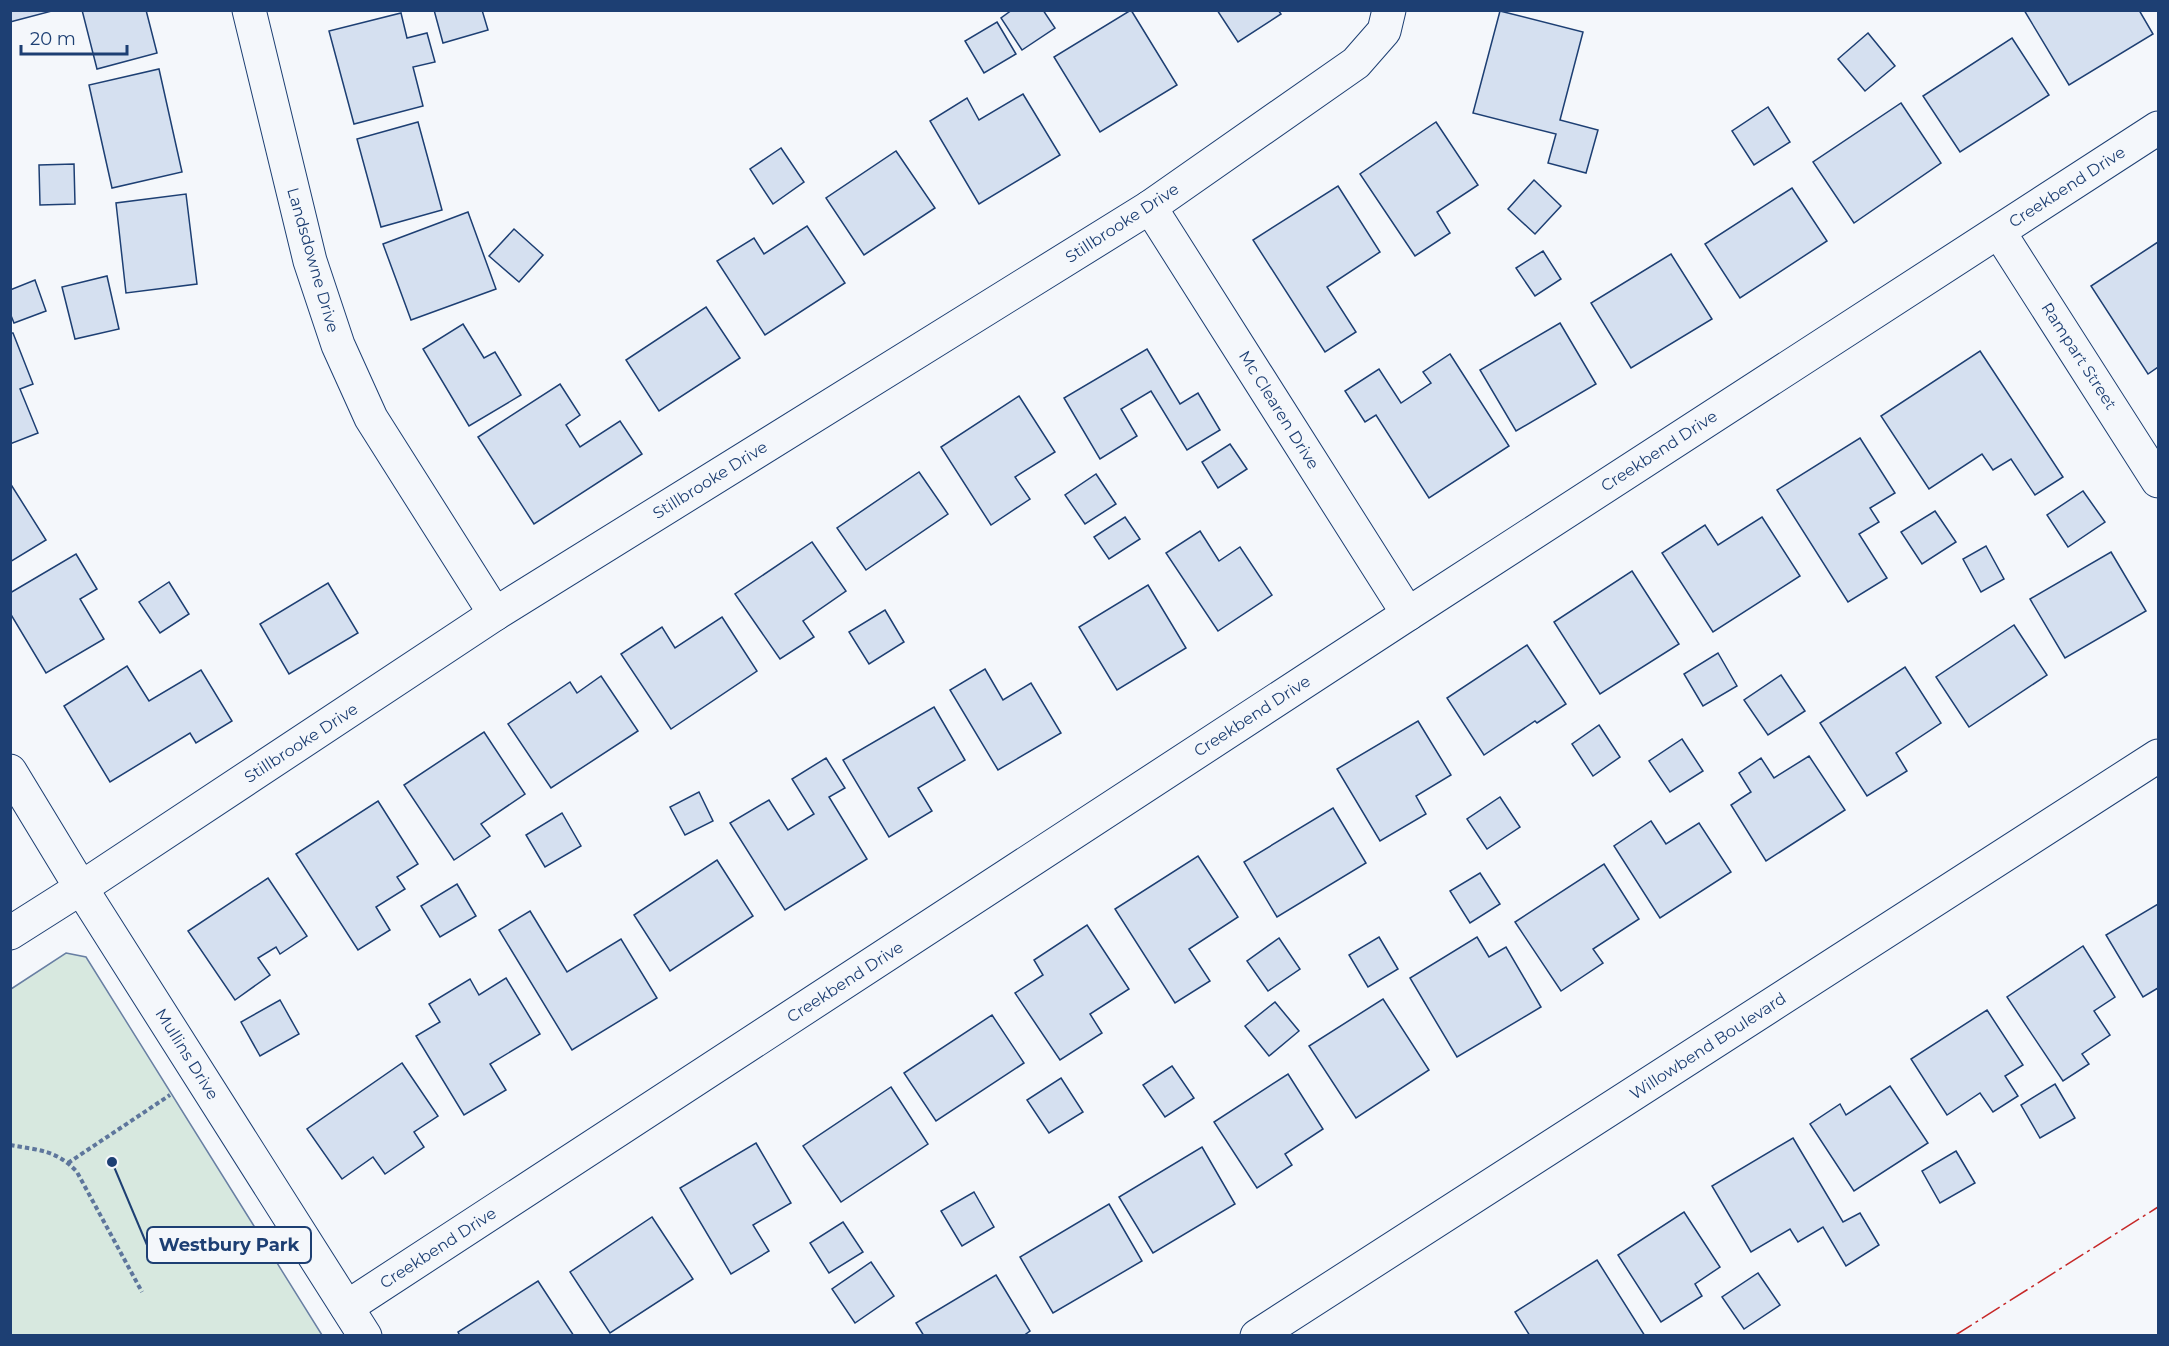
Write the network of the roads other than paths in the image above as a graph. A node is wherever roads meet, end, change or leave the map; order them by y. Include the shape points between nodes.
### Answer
1 (249, 10) edge
2 (1389, 10) edge
3 (2158, 128) edge
4 (1150, 207) junction
5 (1999, 232) junction
6 (2158, 481) edge
7 (495, 614) junction
8 (1408, 614) junction
9 (2158, 756) edge
10 (10, 771) edge
11 (81, 888) junction
12 (10, 933) edge
13 (347, 1307) junction
14 (365, 1335) edge
15 (1257, 1335) edge

1 - 7 street, Landsdowne Drive via 310,261 338,345 371,418
2 - 4 street, Stillbrooke Drive via 1384,31 1356,63
3 - 5 street, Creekbend Drive
4 - 7 street, Stillbrooke Drive
4 - 8 street, Mc Clearen Drive
5 - 6 street, Rampart Street
5 - 8 street, Creekbend Drive
7 - 11 street, Stillbrooke Drive
8 - 13 street, Creekbend Drive
9 - 15 street, Willowbend Boulevard
10 - 11 street, Mullins Drive
11 - 12 street, Stillbrooke Drive
11 - 13 street, Mullins Drive
13 - 14 street, Mullins Drive

